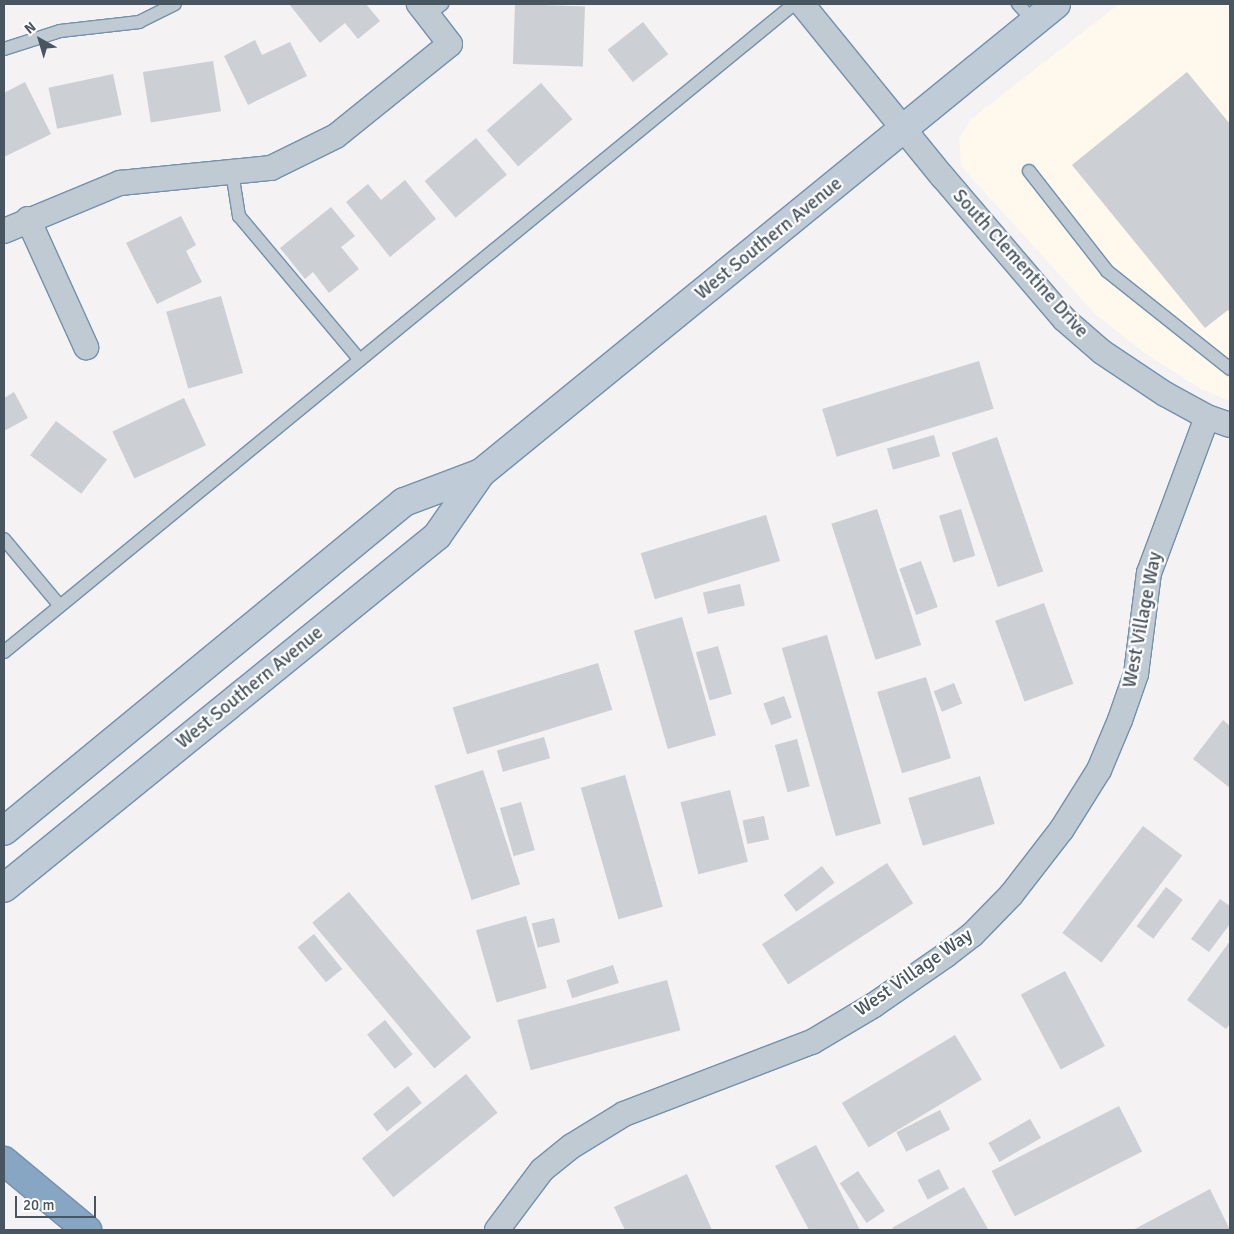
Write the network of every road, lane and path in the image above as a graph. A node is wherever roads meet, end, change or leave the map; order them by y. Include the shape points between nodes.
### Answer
1 (175, 4) edge
2 (794, 4) edge
3 (802, 4) edge
4 (1056, 4) edge
5 (429, 8) edge
6 (1026, 13) edge
7 (4, 49) edge
8 (903, 129) junction
9 (1030, 171) dead end
10 (232, 172) junction
11 (28, 219) junction
12 (4, 231) edge
13 (86, 347) dead end
14 (360, 360) junction
15 (1230, 370) edge
16 (1207, 417) junction
17 (1230, 425) edge
18 (481, 473) junction
19 (4, 539) edge
20 (60, 606) junction
21 (4, 652) edge
22 (4, 831) edge
23 (4, 888) edge
24 (4, 1161) edge
25 (87, 1230) edge
26 (497, 1230) edge

1 - 7 lane via 139,22 60,31
2 - 14 lane
3 - 8 street, South Clementine Drive
4 - 6 main road, West Southern Avenue
5 - 10 street via 450,44 336,136 271,168
6 - 8 main road, West Southern Avenue
8 - 16 street, South Clementine Drive via 1064,319 1102,352
8 - 18 main road, West Southern Avenue
9 - 15 lane via 1107,270
10 - 11 street via 120,183
10 - 14 lane via 238,216
11 - 12 street
11 - 13 street
14 - 20 lane
16 - 17 street, South Clementine Drive
16 - 26 street, West Village Way via 1149,573 1136,674 1120,720 1099,770 1062,829 1011,895 972,935 946,955 874,1005 812,1042 624,1114 572,1146 542,1170
18 - 22 main road, West Southern Avenue via 404,502
18 - 23 main road, West Southern Avenue via 437,536
19 - 20 lane
20 - 21 lane
24 - 25 highway

